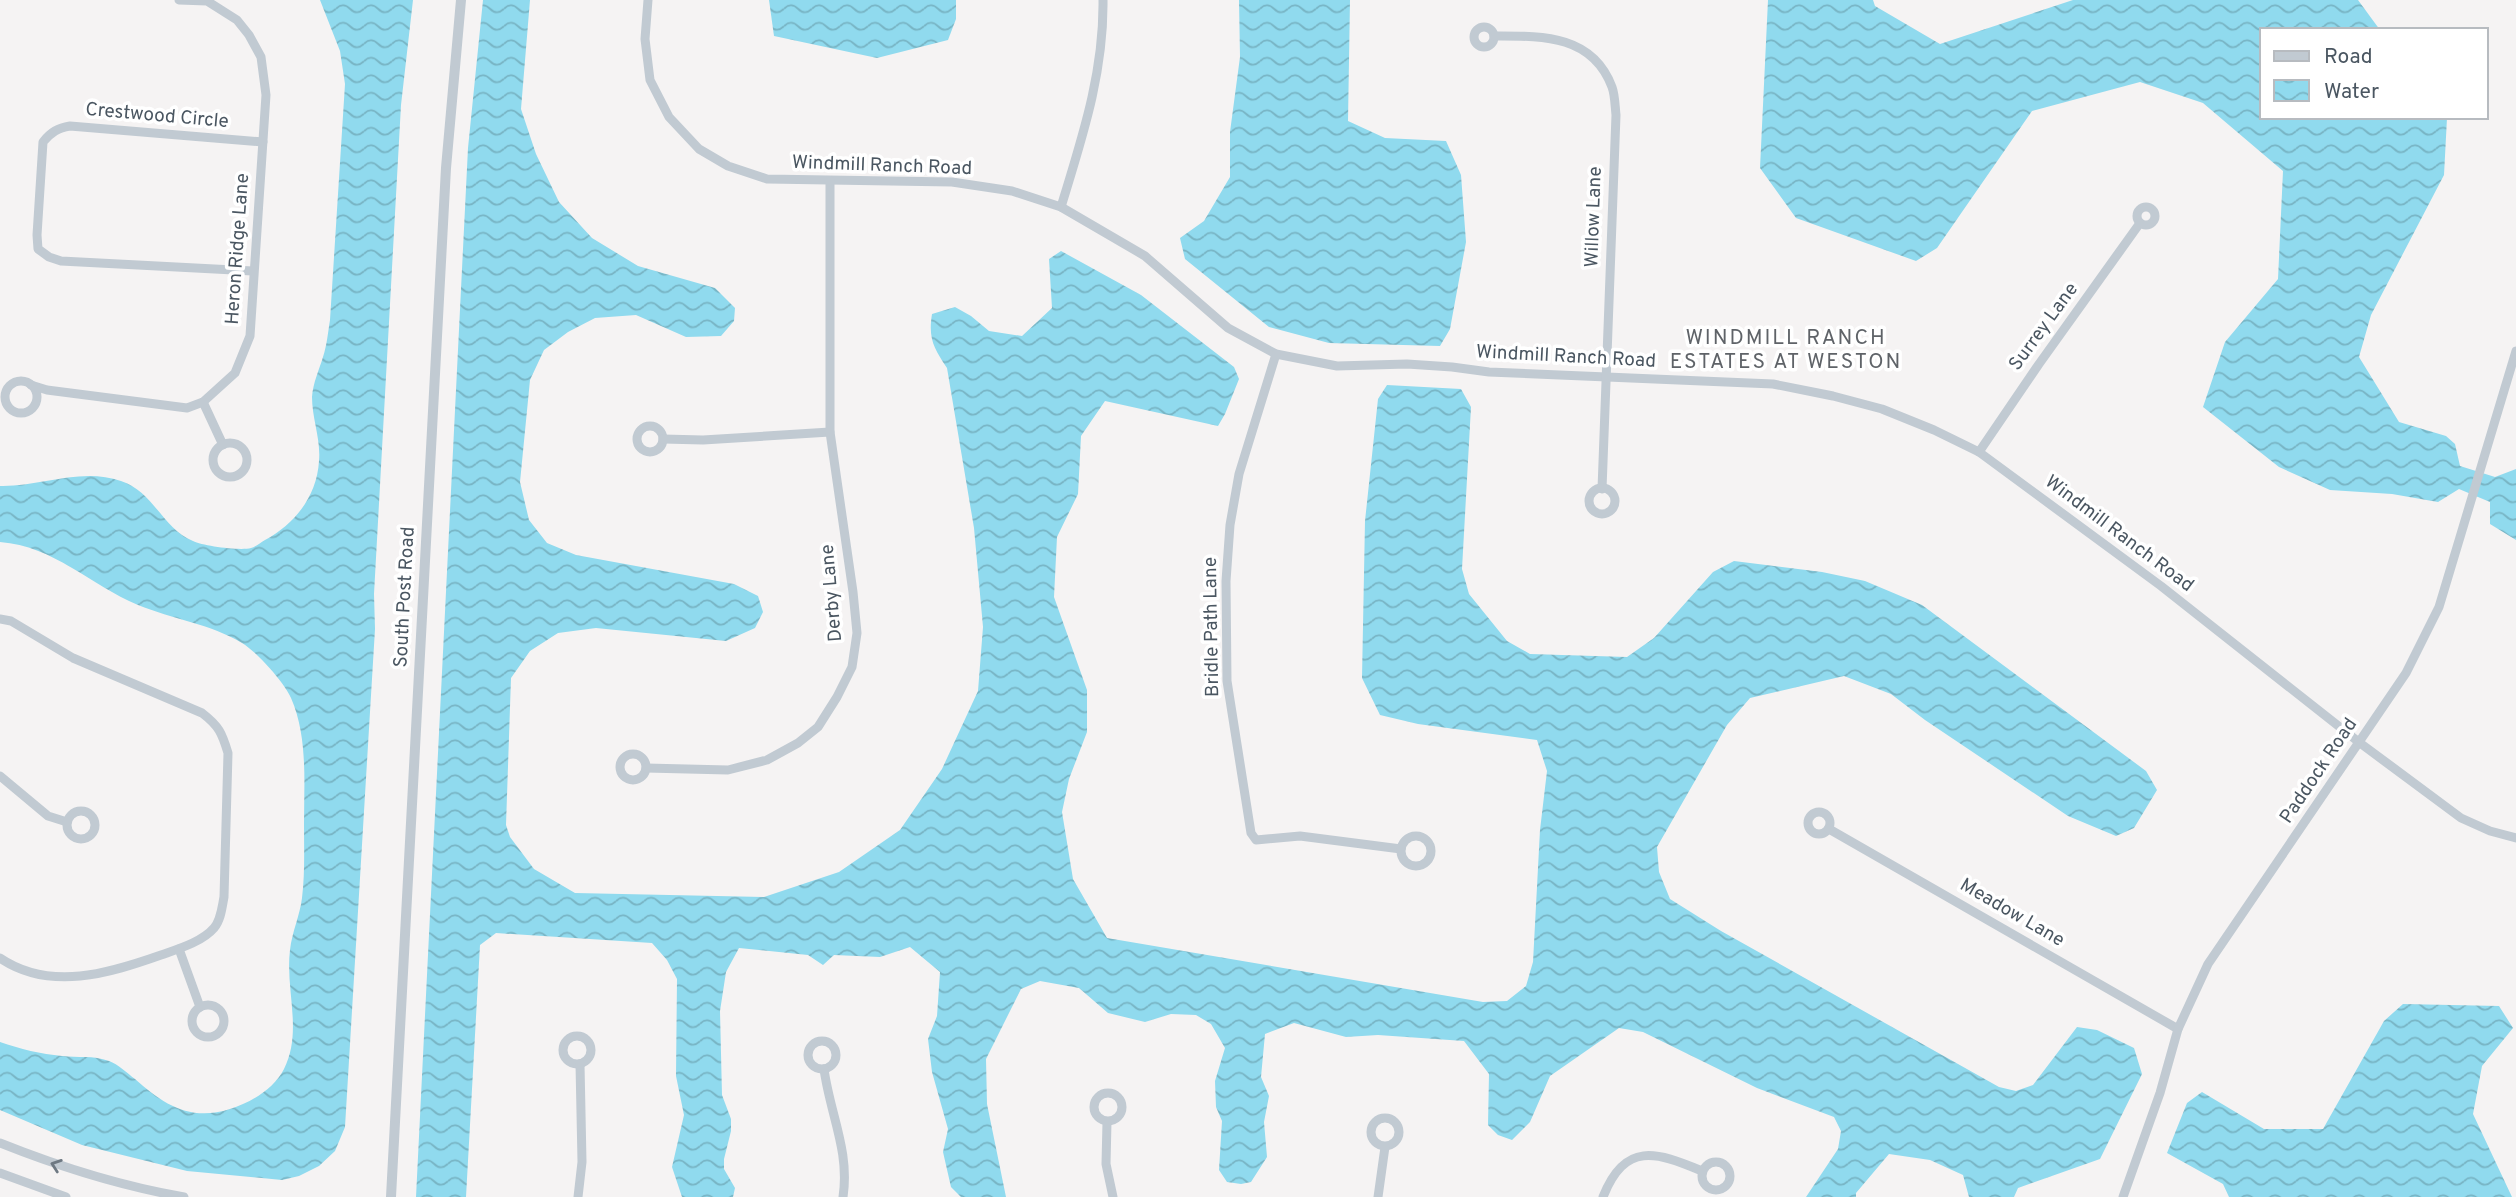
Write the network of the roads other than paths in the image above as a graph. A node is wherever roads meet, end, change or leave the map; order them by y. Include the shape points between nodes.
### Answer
1 (179, 0) edge
2 (461, 0) edge
3 (648, 0) edge
4 (1103, 0) edge
5 (1494, 36) dead end
6 (263, 142) junction
7 (830, 181) junction
8 (1061, 207) junction
9 (2140, 223) dead end
10 (253, 271) junction
11 (2516, 351) edge
12 (1276, 354) junction
13 (1605, 377) junction
14 (32, 385) dead end
15 (203, 402) junction
16 (830, 432) junction
17 (663, 439) dead end
18 (223, 445) dead end
19 (1979, 452) junction
20 (1602, 489) dead end
21 (0, 619) edge
22 (2360, 743) junction
23 (646, 768) dead end
24 (0, 776) edge
25 (66, 822) dead end
26 (1829, 829) dead end
27 (2516, 838) edge
28 (1401, 849) dead end
29 (179, 949) junction
30 (0, 958) edge
31 (200, 1007) dead end
32 (2178, 1029) junction
33 (580, 1064) dead end
34 (824, 1069) dead end
35 (1107, 1122) dead end
36 (0, 1143) edge
37 (1385, 1147) dead end
38 (1703, 1171) dead end
39 (0, 1173) edge
40 (66, 1197) edge
41 (184, 1197) edge
42 (391, 1197) edge
43 (578, 1197) edge
44 (843, 1197) edge
45 (1113, 1197) edge
46 (1378, 1197) edge
47 (1603, 1197) edge
48 (2123, 1197) edge

1 - 6 street, Heron Ridge Lane via 207,1 228,13 249,35 261,57 266,95
2 - 42 street, South Post Road via 446,168
3 - 7 street, Windmill Ranch Road via 645,39 650,80 669,117 699,149 727,166 767,179
4 - 8 street via 1103,37 1088,119
5 - 13 street, Willow Lane via 1543,36 1566,42 1586,51 1600,65 1613,89 1616,115
6 - 10 street, Heron Ridge Lane
6 - 10 street, Crestwood Circle via 70,126 50,133 43,142 37,235 38,249 48,257
7 - 8 street, Windmill Ranch Road via 953,181 1012,191
7 - 16 street, Derby Lane
8 - 12 street, Windmill Ranch Road via 1145,256 1228,328
9 - 19 street, Surrey Lane
10 - 15 street, Heron Ridge Lane via 250,336 235,373
11 - 22 street, Paddock Road via 2439,607 2406,673
12 - 13 street, Windmill Ranch Road via 1337,366 1407,364
12 - 28 street, Bridle Path Lane via 1239,474 1226,581 1227,681 1251,833 1256,840 1300,836
13 - 19 street, Windmill Ranch Road via 1773,384 1833,396 1882,409
13 - 20 street, Willow Lane
14 - 15 street via 164,406 187,408
15 - 18 street
16 - 17 street
16 - 23 street, Derby Lane via 857,633 852,667 837,697 818,727 767,760 728,770
19 - 22 street, Windmill Ranch Road via 2161,586
21 - 29 street via 72,657 187,705 220,730 228,753 224,897 214,928
22 - 27 street, Windmill Ranch Road via 2461,818
22 - 32 street, Paddock Road via 2208,964
24 - 25 street via 48,816
26 - 32 street, Meadow Lane
29 - 30 street via 115,971 75,977 26,970
29 - 31 street
32 - 48 street, Paddock Road
33 - 43 street
34 - 44 street via 828,1100 843,1144
35 - 45 street via 1106,1164
41 -> 36 street via 76,1172
37 - 46 street
38 - 47 street via 1668,1156 1624,1161
39 - 40 street

